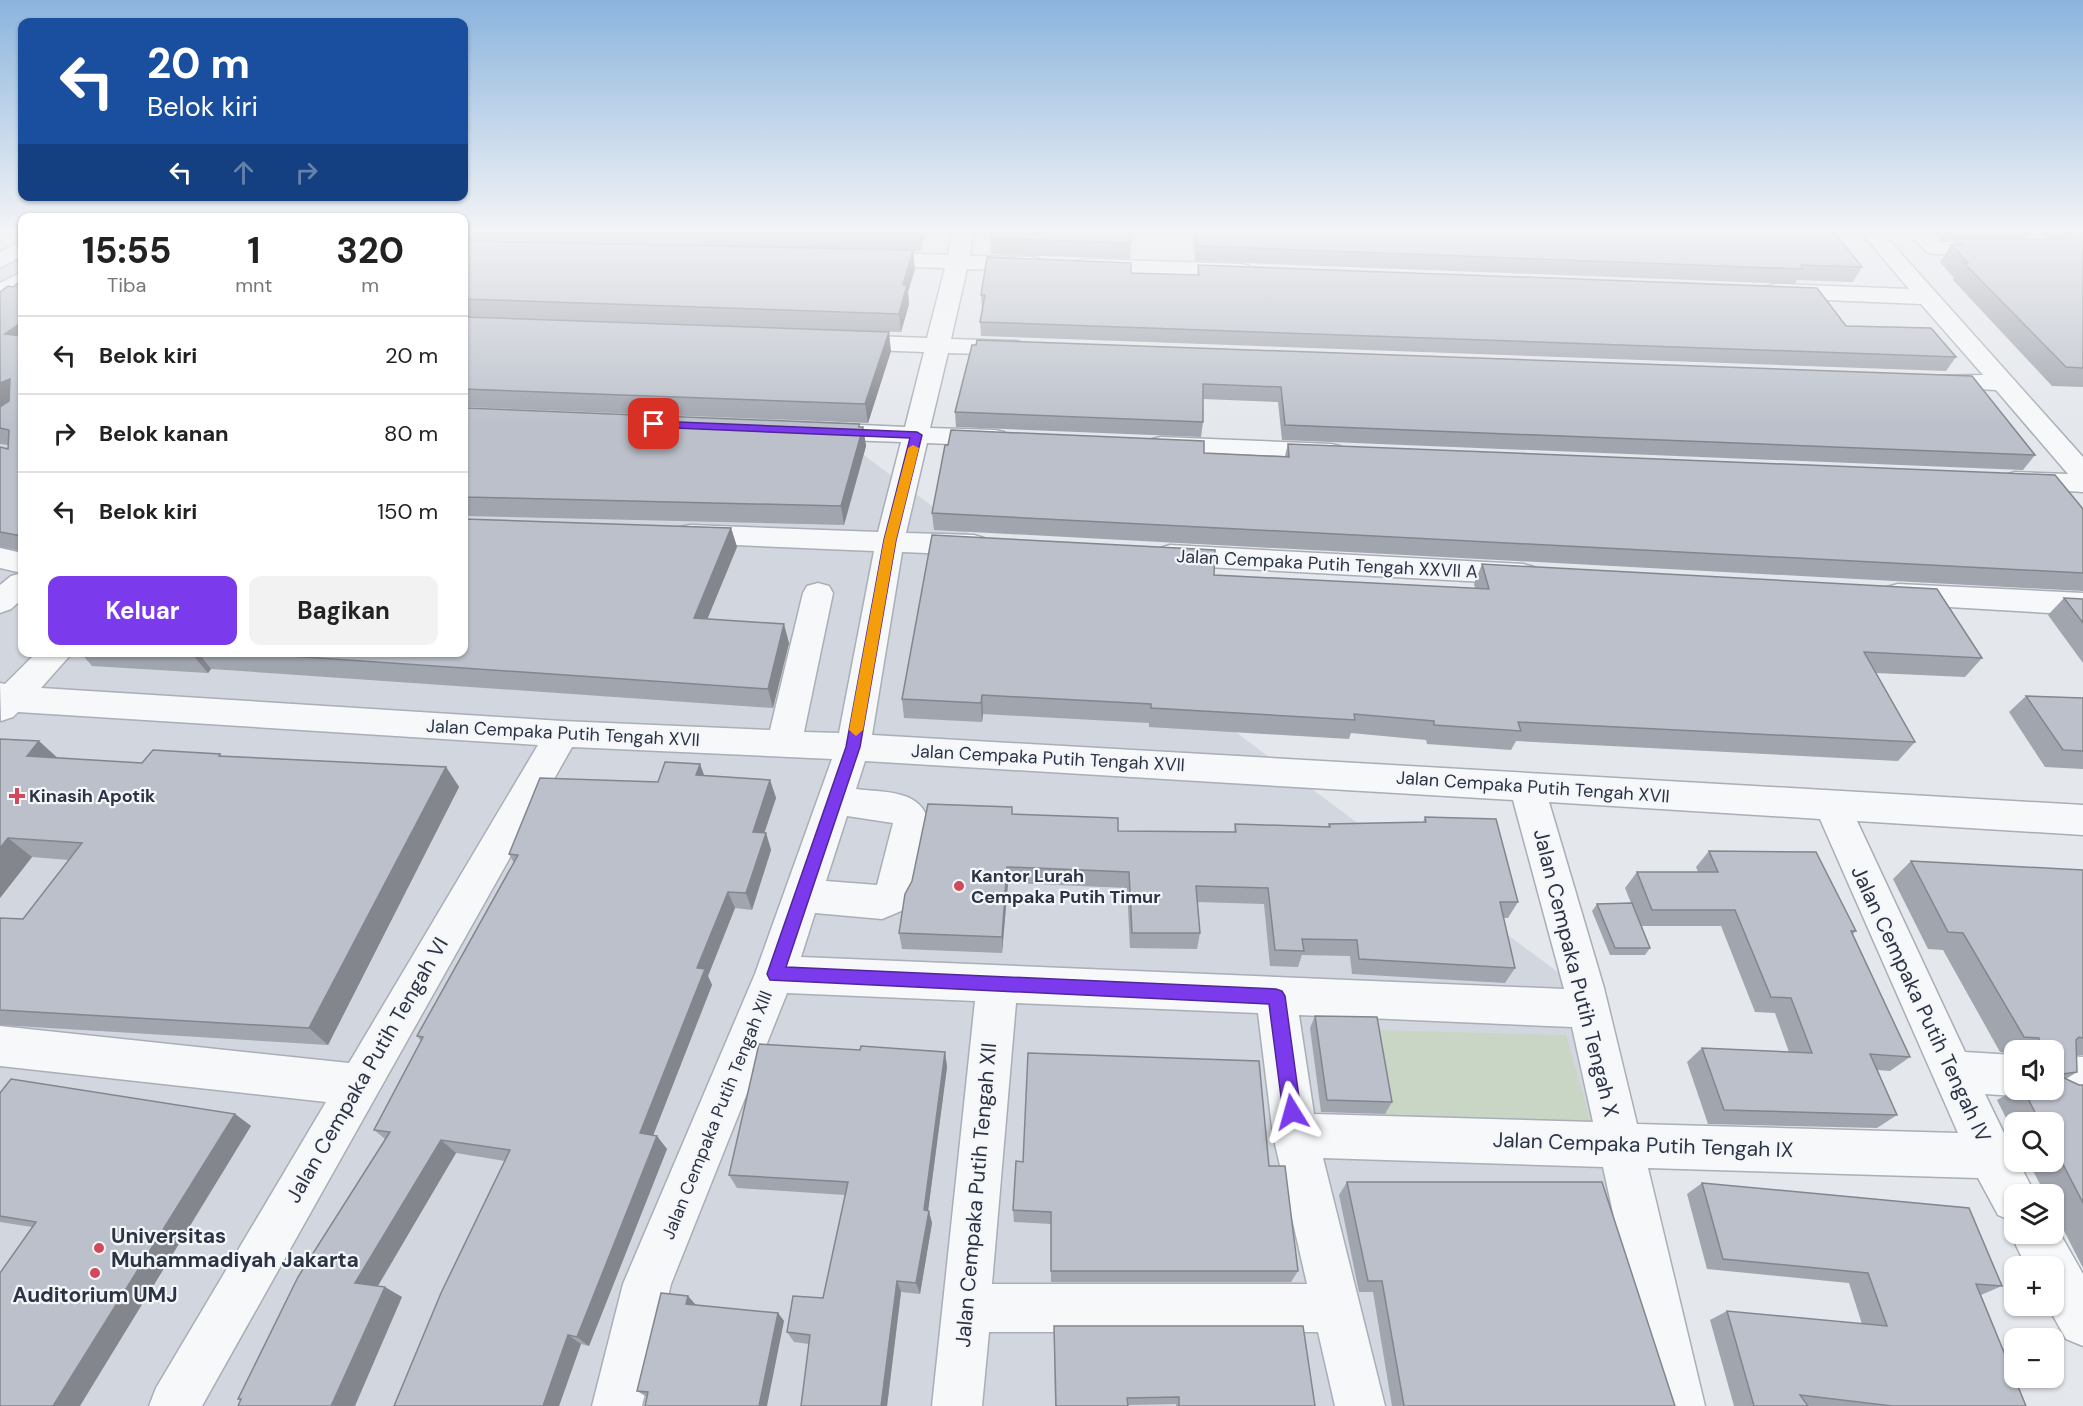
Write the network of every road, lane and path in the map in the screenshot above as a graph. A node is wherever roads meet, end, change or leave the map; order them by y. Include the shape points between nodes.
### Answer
1 (950, 297) edge
2 (1919, 297) edge
3 (1928, 297) joint
4 (819, 341) edge
5 (938, 346) junction
6 (1033, 349) edge
7 (1911, 380) edge
8 (2004, 383) junction
9 (797, 430) edge
10 (917, 435) junction
11 (1024, 440) edge
12 (1131, 444) edge
13 (1356, 453) edge
14 (2083, 474) edge
15 (1987, 480) edge
16 (2083, 483) edge
17 (662, 533) edge
18 (890, 540) junction
19 (997, 546) edge
20 (1140, 554) edge
21 (0, 558) edge
22 (18, 562) edge
23 (1546, 575) edge
24 (18, 586) edge
25 (1868, 592) edge
26 (818, 593) dead end
27 (0, 602) edge
28 (2083, 604) edge
29 (52, 657) edge
30 (4, 701) edge
31 (562, 734) junction
32 (784, 745) junction
33 (853, 747) junction
34 (1527, 786) junction
35 (835, 800) junction
36 (1832, 806) junction
37 (2083, 820) edge
38 (803, 895) junction
39 (775, 974) junction
40 (997, 984) junction
41 (1276, 996) junction
42 (1588, 1009) junction
43 (0, 1046) edge
44 (1953, 1072) junction
45 (2004, 1075) edge
46 (2064, 1077) edge
47 (2083, 1078) edge
48 (357, 1086) junction
49 (1295, 1135) junction
50 (1619, 1143) junction
51 (1991, 1156) junction
52 (2006, 1184) edge
53 (2064, 1288) edge
54 (966, 1308) junction
55 (1335, 1308) junction
56 (2083, 1322) edge
57 (174, 1406) edge
58 (616, 1406) edge
59 (957, 1406) edge
60 (1360, 1406) edge
61 (1680, 1406) edge

1 - 5 street, Jalan Cempaka Putih Tengah XIII
2 - 3 street
3 - 8 street
4 - 5 street
5 - 6 street
5 - 10 street, Jalan Cempaka Putih Tengah XIII
7 - 8 street
8 - 14 street
9 - 10 street
10 - 11 street
10 - 18 street, Jalan Cempaka Putih Tengah XIII
12 - 13 street
15 - 16 street
17 - 18 street
18 - 19 street
18 - 33 street, Jalan Cempaka Putih Tengah XIII
20 - 23 street, Jalan Cempaka Putih Tengah XXVII A
21 - 22 street
24 - 27 street
25 - 28 street
26 - 32 street
29 - 30 street
30 - 31 street, Jalan Cempaka Putih Tengah XVII
31 - 32 street, Jalan Cempaka Putih Tengah XVII
31 - 48 street, Jalan Cempaka Putih Tengah VI
32 - 33 street, Jalan Cempaka Putih Tengah XVII
33 - 34 street, Jalan Cempaka Putih Tengah XVII
33 - 35 street, Jalan Cempaka Putih Tengah XIII
34 - 36 street, Jalan Cempaka Putih Tengah XVII
34 - 42 street, Jalan Cempaka Putih Tengah X
35 - 38 street, Jalan Cempaka Putih Tengah XIII
35 - 38 street via 900,809 909,814 911,824 893,897 882,902
36 - 37 street, Jalan Cempaka Putih Tengah XVII
36 - 44 street, Jalan Cempaka Putih Tengah IV
38 - 39 street, Jalan Cempaka Putih Tengah XIII
39 - 40 street
39 - 58 street, Jalan Cempaka Putih Tengah XIII via 647,1284
40 - 41 street
40 - 54 street, Jalan Cempaka Putih Tengah XII
41 - 42 street
41 - 49 street
42 - 50 street, Jalan Cempaka Putih Tengah X
43 - 48 street
44 - 45 street
44 - 51 street, Jalan Cempaka Putih Tengah IV
46 - 47 street
48 - 57 street, Jalan Cempaka Putih Tengah VI
49 - 50 street, Jalan Cempaka Putih Tengah IX
49 - 55 street
50 - 51 street, Jalan Cempaka Putih Tengah IX
50 - 61 street, Jalan Cempaka Putih Tengah X
51 - 52 street, Jalan Cempaka Putih Tengah IV
53 - 56 street
54 - 55 street
54 - 59 street, Jalan Cempaka Putih Tengah XII
55 - 60 street

